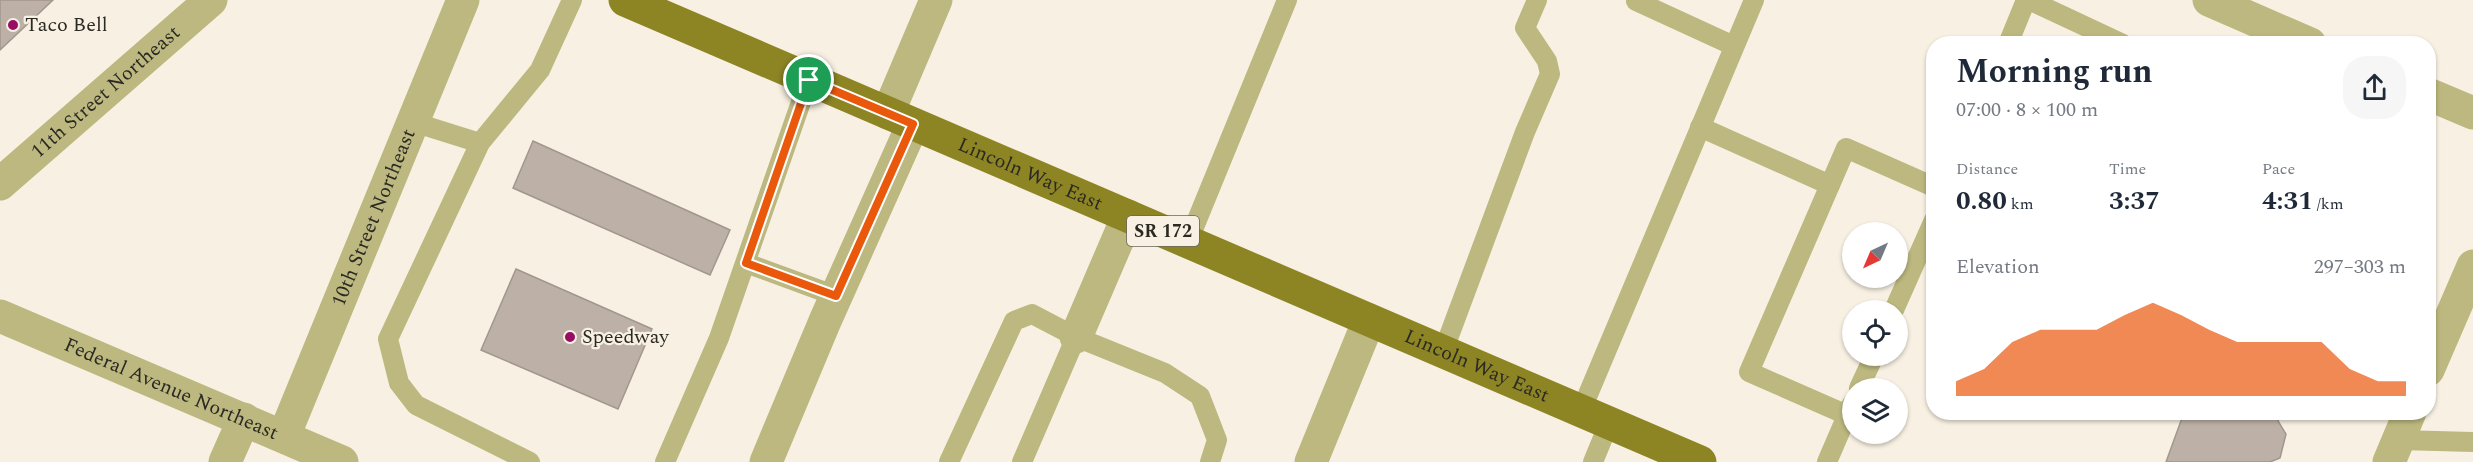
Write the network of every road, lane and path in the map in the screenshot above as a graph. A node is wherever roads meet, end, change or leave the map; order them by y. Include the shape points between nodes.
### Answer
1 (211, 0) edge
2 (463, 0) edge
3 (572, 0) edge
4 (625, 0) edge
5 (936, 0) edge
6 (1287, 0) edge
7 (1537, 0) edge
8 (1754, 0) edge
9 (2027, 0) edge
10 (2209, 0) edge
11 (1636, 1) edge
12 (2011, 36) edge
13 (2106, 36) edge
14 (2292, 36) edge
15 (1734, 46) junction
16 (809, 80) junction
17 (2436, 97) edge
18 (2473, 113) edge
19 (900, 119) junction
20 (413, 122) junction
21 (1700, 127) junction
22 (480, 143) junction
23 (1926, 183) edge
24 (0, 184) edge
25 (1830, 184) junction
26 (1128, 216) junction
27 (1926, 238) edge
28 (1188, 242) junction
29 (746, 263) junction
30 (2473, 266) edge
31 (836, 296) junction
32 (1898, 300) edge
33 (0, 316) edge
34 (2464, 316) edge
35 (1369, 320) junction
36 (1077, 337) junction
37 (1443, 352) junction
38 (2436, 358) edge
39 (1842, 406) edge
40 (1595, 417) junction
41 (244, 419) junction
42 (1842, 427) edge
43 (284, 436) junction
44 (2400, 438) edge
45 (2473, 442) edge
46 (526, 461) edge
47 (225, 462) edge
48 (342, 462) edge
49 (666, 462) edge
50 (766, 462) edge
51 (949, 462) edge
52 (1022, 462) edge
53 (1210, 462) edge
54 (1311, 462) edge
55 (1593, 462) edge
56 (1700, 462) edge
57 (1827, 462) edge

1 - 24 street, 11th Street Northeast
2 - 20 street, 10th Street Northeast
3 - 22 lane via 540,70
4 - 16 main road, Lincoln Way East / SR 172
5 - 19 street
6 - 28 lane
7 - 37 lane via 1525,28 1547,61 1550,74
8 - 15 lane
9 - 12 lane
9 - 13 lane
10 - 14 street
11 - 15 lane
15 - 21 lane
16 - 19 main road, Lincoln Way East / SR 172
16 - 29 lane
17 - 18 street
19 - 26 main road, Lincoln Way East / SR 172
19 - 31 street
20 - 22 lane
20 - 43 street, 10th Street Northeast
21 - 25 lane
21 - 40 lane
22 - 46 lane via 388,339 399,383 416,405
23 - 25 lane via 1846,148
25 - 39 lane via 1749,372
26 - 28 main road, Lincoln Way East / SR 172
26 - 36 street
27 - 32 lane
28 - 35 main road, Lincoln Way East / SR 172
29 - 31 lane
29 - 49 lane via 720,338
30 - 34 street
31 - 50 street
33 - 41 street, Federal Avenue Northeast
34 - 38 street
35 - 37 main road, Lincoln Way East / SR 172
35 - 54 street
36 - 51 lane via 1032,314 1014,321
36 - 52 lane
36 - 53 lane via 1165,373 1200,396 1217,440
37 - 40 main road, Lincoln Way East / SR 172
40 - 55 lane
40 - 56 main road, Lincoln Way East / SR 172
41 - 43 street, Federal Avenue Northeast
41 - 47 street
42 - 57 lane
43 - 48 street, Federal Avenue Northeast
44 - 45 lane

